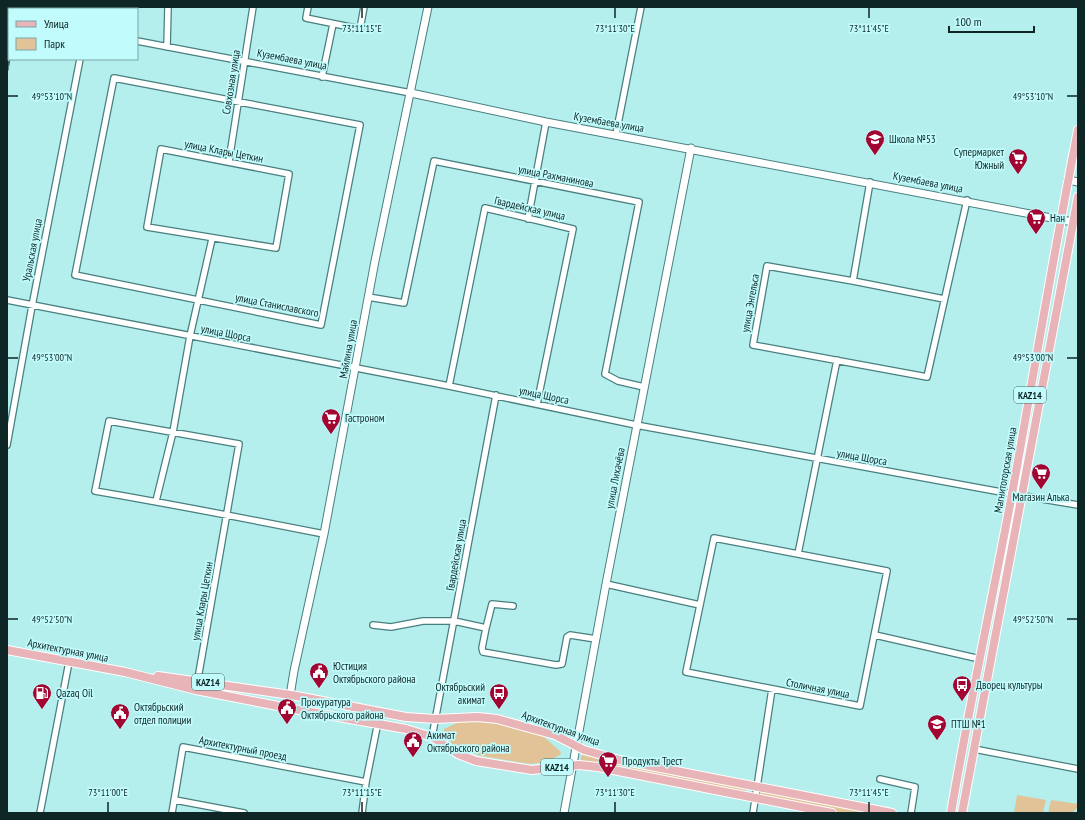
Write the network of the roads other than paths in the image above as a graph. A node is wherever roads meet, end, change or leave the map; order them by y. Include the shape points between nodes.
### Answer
1 (168, 7) edge
2 (253, 7) edge
3 (308, 7) edge
4 (364, 7) edge
5 (428, 7) edge
6 (641, 7) edge
7 (333, 24) junction
8 (138, 41) edge
9 (167, 47) junction
10 (80, 60) edge
11 (244, 61) junction
12 (322, 77) junction
13 (411, 93) junction
14 (238, 102) junction
15 (546, 122) junction
16 (1078, 130) edge
17 (616, 134) junction
18 (691, 148) junction
19 (229, 161) junction
20 (1068, 180) junction
21 (535, 182) junction
22 (870, 182) junction
23 (1078, 182) edge
24 (1078, 197) edge
25 (967, 200) junction
26 (528, 218) junction
27 (1060, 219) junction
28 (1075, 222) edge
29 (212, 239) junction
30 (853, 281) junction
31 (368, 297) junction
32 (944, 299) junction
33 (7, 300) edge
34 (199, 300) junction
35 (32, 306) junction
36 (190, 336) junction
37 (837, 360) junction
38 (356, 368) junction
39 (449, 386) junction
40 (644, 387) junction
41 (496, 395) junction
42 (537, 404) junction
43 (636, 425) junction
44 (172, 432) junction
45 (7, 445) edge
46 (818, 459) junction
47 (1012, 494) junction
48 (1023, 496) junction
49 (156, 501) junction
50 (1078, 505) edge
51 (227, 515) junction
52 (324, 534) junction
53 (798, 554) junction
54 (606, 584) junction
55 (700, 605) junction
56 (513, 606) dead end
57 (454, 621) junction
58 (373, 625) dead end
59 (486, 628) junction
60 (875, 635) junction
61 (596, 639) junction
62 (7, 650) edge
63 (980, 659) junction
64 (69, 662) junction
65 (125, 672) junction
66 (198, 680) junction
67 (772, 689) junction
68 (196, 690) junction
69 (291, 695) junction
70 (288, 708) junction
71 (435, 719) junction
72 (378, 722) junction
73 (432, 737) junction
74 (577, 745) junction
75 (974, 749) junction
76 (572, 765) junction
77 (1078, 769) edge
78 (880, 779) dead end
79 (366, 782) junction
80 (758, 787) junction
81 (756, 797) junction
82 (175, 800) junction
83 (40, 813) edge
84 (172, 813) edge
85 (244, 813) edge
86 (362, 813) edge
87 (564, 813) edge
88 (753, 813) edge
89 (832, 813) edge
90 (892, 813) edge
91 (911, 813) edge
92 (951, 813) edge
93 (962, 813) edge

1 - 9 street
2 - 11 street, Совхозная улица
3 - 7 street via 306,18
4 - 7 street via 360,29
5 - 13 street, Майлина улица
6 - 17 street
7 - 12 street
8 - 9 street, Кузембаева улица
9 - 11 street, Кузембаева улица
10 - 35 street, Уральская улица
11 - 12 street, Кузембаева улица
11 - 14 street, Совхозная улица
12 - 13 street, Кузембаева улица
13 - 15 street, Кузембаева улица
13 - 31 street, Майлина улица
14 - 19 street, Совхозная улица
14 - 34 street, улица Станиславского via 360,125 321,325
14 - 34 street, улица Станиславского via 114,78 75,275
15 - 17 street, Кузембаева улица
15 - 21 street
16 - 20 main road, Магнитогорская улица / KAZ14
17 - 18 street, Кузембаева улица
18 - 22 street, Кузембаева улица
18 - 40 street, улица Лихачёва
19 - 29 street, улица Клары Цеткин via 289,174 276,248
19 - 29 street, улица Клары Цеткин via 161,149 147,227
20 - 23 street
20 - 27 main road, Магнитогорская улица / KAZ14
21 - 26 street
21 - 31 street, улица Рахманинова via 434,162 404,303
21 - 40 street, улица Рахманинова via 639,202 605,374 618,381
22 - 25 street, Кузембаева улица
22 - 30 street
24 - 28 main road, Магнитогорская улица / KAZ14
25 - 27 street, Кузембаева улица
25 - 32 street, улица Энгельса
26 - 39 street, Гвардейская улица via 485,208
26 - 42 street, Гвардейская улица via 572,229
27 - 28 street, Кузембаева улица
27 - 47 main road, Магнитогорская улица / KAZ14
28 - 48 main road, Магнитогорская улица / KAZ14
29 - 34 street
30 - 32 street, улица Энгельса
30 - 37 street, улица Энгельса via 767,266 753,345
31 - 38 street, Майлина улица
32 - 37 street, улица Энгельса via 927,377
33 - 35 street, улица Щорса
34 - 36 street
35 - 36 street, улица Щорса
35 - 45 street, Уральская улица
36 - 38 street, улица Щорса
36 - 44 street
37 - 46 street
38 - 39 street, улица Щорса
38 - 52 street, Майлина улица
39 - 41 street, улица Щорса
40 - 43 street, улица Лихачёва
41 - 42 street, улица Щорса
41 - 57 street, Гвардейская улица
42 - 43 street, улица Щорса
43 - 46 street, улица Щорса
43 - 54 street, улица Лихачёва
44 - 49 street
44 - 49 street, улица Клары Цеткин via 109,421 95,491
44 - 51 street, улица Клары Цеткин via 240,444
46 - 47 street, улица Щорса
46 - 53 street
47 - 48 street, улица Щорса
47 - 63 main road, Магнитогорская улица / KAZ14
48 - 50 street, улица Щорса
48 - 75 main road, Магнитогорская улица / KAZ14
49 - 51 street, улица Клары Цеткин
51 - 52 street, улица Клары Цеткин
51 - 66 street, улица Клары Цеткин
52 - 69 street, Майлина улица
53 - 55 street, Столичная улица via 714,538
53 - 60 street, Столичная улица via 887,571
54 - 55 street
54 - 61 street, улица Лихачёва
55 - 67 street, Столичная улица via 686,672
56 - 59 street via 492,604
57 - 58 street via 424,621 391,627
57 - 59 street
57 - 71 street, Гвардейская улица
59 - 61 street via 483,652 556,665 562,664 567,637 570,635
60 - 63 street
60 - 67 street, Столичная улица via 860,706
61 - 74 street, улица Лихачёва
62 - 64 main road, Архитектурная улица / KAZ14
63 - 92 main road, Магнитогорская улица / KAZ14
64 - 65 main road, Архитектурная улица / KAZ14
64 - 83 street
65 - 66 main road, Архитектурная улица / KAZ14
65 - 68 main road, Архитектурная улица / KAZ14
66 - 68 street, улица Клары Цеткин
66 - 69 main road, Архитектурная улица / KAZ14
67 - 80 street, Столичная улица
68 - 70 main road, Архитектурная улица / KAZ14
69 - 70 street, Майлина улица
69 - 71 main road, Архитектурная улица / KAZ14 via 406,717
70 - 72 main road, Архитектурная улица / KAZ14
71 - 73 street, Гвардейская улица
71 - 74 main road, Архитектурная улица / KAZ14 via 497,719 549,733
72 - 73 main road, Архитектурная улица / KAZ14
72 - 79 street
73 - 76 main road, Архитектурная улица / KAZ14 via 458,754 476,761 532,770
74 - 76 street, улица Лихачёва
74 - 80 main road, Архитектурная улица / KAZ14 via 584,750 620,760
75 - 77 street
75 - 93 main road, Магнитогорская улица / KAZ14
76 - 81 main road, Архитектурная улица / KAZ14 via 619,770
76 - 87 street, улица Лихачёва
78 - 91 street via 915,787
79 - 82 street, Архитектурный проезд via 184,746
79 - 86 street
80 - 81 street, Столичная улица
80 - 90 main road, Архитектурная улица / KAZ14
81 - 88 street, Столичная улица
81 - 89 main road, Архитектурная улица / KAZ14
82 - 84 street, Архитектурный проезд
82 - 85 street

